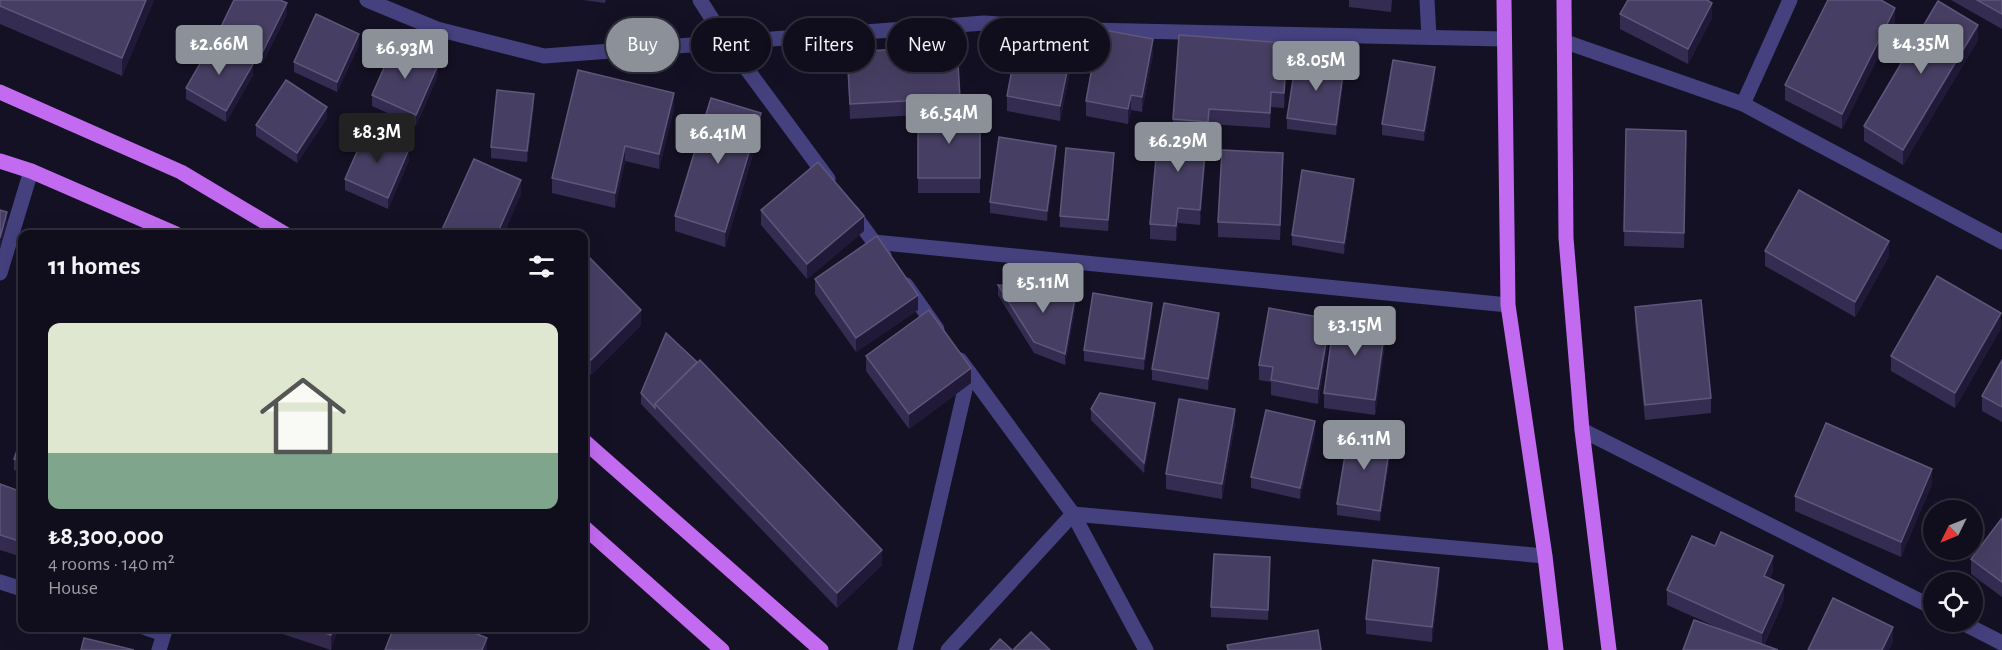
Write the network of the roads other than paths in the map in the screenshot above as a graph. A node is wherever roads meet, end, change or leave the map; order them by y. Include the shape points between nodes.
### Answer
1 (367, 0) edge
2 (700, 0) edge
3 (1426, 0) edge
4 (1504, 0) edge
5 (1564, 0) edge
6 (1790, 0) edge
7 (711, 18) edge
8 (1429, 37) junction
9 (771, 38) edge
10 (1504, 39) junction
11 (1566, 42) junction
12 (691, 44) edge
13 (749, 72) edge
14 (0, 92) edge
15 (1743, 104) junction
16 (0, 161) edge
17 (31, 171) junction
18 (167, 230) edge
19 (278, 230) edge
20 (874, 242) junction
21 (2002, 242) edge
22 (0, 273) edge
23 (1508, 305) junction
24 (969, 372) junction
25 (1582, 430) junction
26 (588, 445) edge
27 (1072, 514) junction
28 (588, 531) edge
29 (1545, 556) junction
30 (0, 582) edge
31 (18, 588) edge
32 (1923, 602) edge
33 (164, 632) edge
34 (1980, 632) edge
35 (2002, 643) edge
36 (159, 650) edge
37 (723, 650) edge
38 (821, 650) edge
39 (905, 650) edge
40 (948, 650) edge
41 (1146, 650) edge
42 (1556, 650) edge
43 (1609, 650) edge

1 - 12 street via 437,29 544,56
2 - 7 street
3 - 8 street
4 - 10 main road
5 - 11 main road
6 - 15 street
8 - 9 street via 1088,30 984,23
8 - 10 street
10 - 23 main road
11 - 15 street
11 - 25 main road via 1566,238
13 - 20 street
14 - 19 main road via 181,172
15 - 21 street
16 - 17 main road
17 - 18 main road
17 - 22 street
20 - 23 street
20 - 24 street
23 - 29 main road
24 - 27 street
24 - 39 street
25 - 32 street
25 - 43 main road
26 - 38 main road
27 - 29 street
27 - 40 street
27 - 41 street
28 - 37 main road
29 - 42 main road
30 - 31 street
33 - 36 street
34 - 35 street

